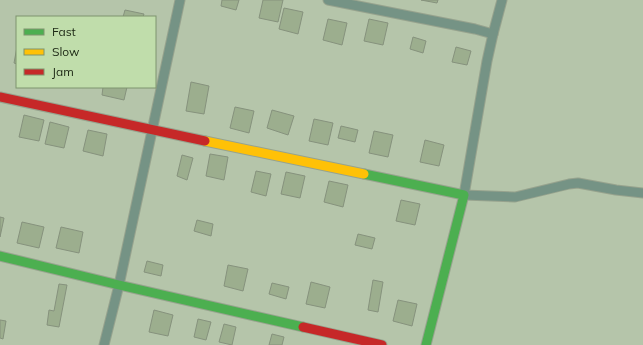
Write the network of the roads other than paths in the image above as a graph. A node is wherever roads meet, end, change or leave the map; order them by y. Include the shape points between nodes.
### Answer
1 (180, 0) edge
2 (328, 0) edge
3 (502, 0) edge
4 (493, 34) junction
5 (0, 96) edge
6 (152, 130) junction
7 (643, 193) edge
8 (464, 195) junction
9 (0, 256) edge
10 (119, 285) junction
11 (104, 345) edge
12 (382, 345) edge
13 (426, 345) edge

1 - 6 street
2 - 4 street
3 - 4 street
4 - 8 street
5 - 6 street
6 - 8 street
6 - 10 street
7 - 8 street via 578,183 515,197
8 - 13 street
9 - 10 street
10 - 11 street
10 - 12 street

